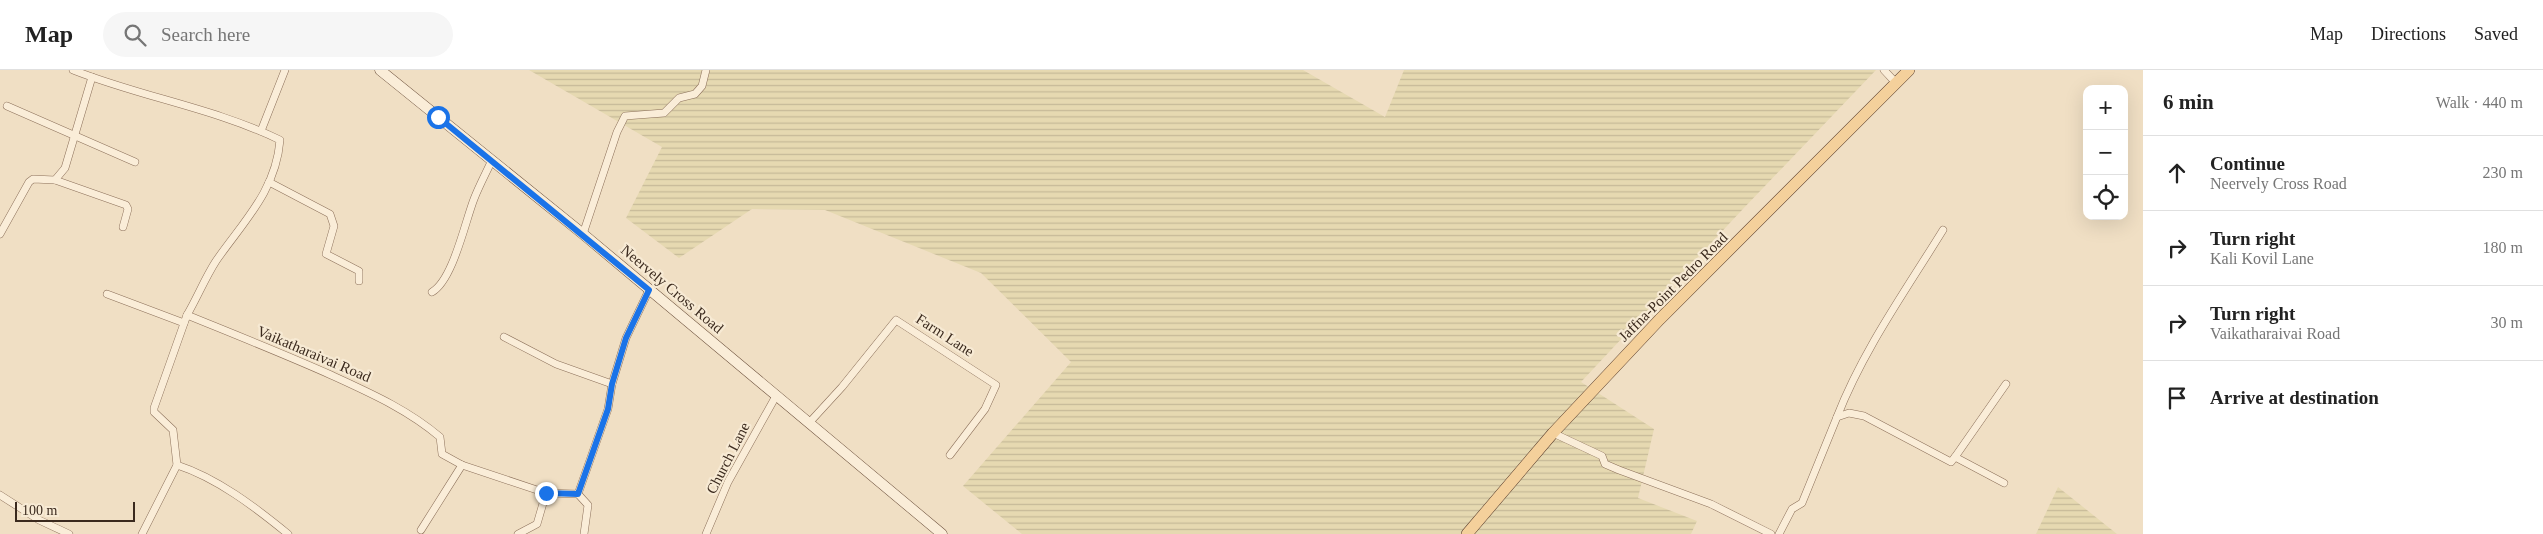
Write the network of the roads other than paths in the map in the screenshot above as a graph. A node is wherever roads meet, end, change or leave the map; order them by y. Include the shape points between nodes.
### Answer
1 (73, 70) edge
2 (285, 70) edge
3 (380, 70) edge
4 (706, 70) edge
5 (1884, 70) edge
6 (1909, 70) edge
7 (92, 77) junction
8 (1897, 84) junction
9 (7, 106) dead end
10 (261, 131) junction
11 (75, 136) junction
12 (492, 160) junction
13 (135, 162) dead end
14 (55, 180) junction
15 (269, 182) junction
16 (123, 227) dead end
17 (1943, 230) dead end
18 (0, 234) edge
19 (583, 234) junction
20 (359, 281) dead end
21 (649, 290) junction
22 (432, 292) dead end
23 (107, 294) dead end
24 (187, 316) junction
25 (184, 323) junction
26 (504, 338) dead end
27 (612, 384) junction
28 (2006, 384) dead end
29 (776, 396) junction
30 (1838, 417) junction
31 (810, 423) junction
32 (1553, 432) junction
33 (950, 454) dead end
34 (1955, 458) junction
35 (176, 465) junction
36 (462, 465) junction
37 (2004, 484) dead end
38 (546, 493) junction
39 (578, 494) junction
40 (0, 495) edge
41 (421, 530) dead end
42 (69, 534) edge
43 (142, 534) edge
44 (288, 534) edge
45 (518, 534) edge
46 (584, 534) edge
47 (706, 534) edge
48 (942, 534) edge
49 (1467, 534) edge
50 (1771, 534) edge
51 (1779, 534) edge

1 - 7 street
2 - 10 street
3 - 12 street, Neervely Cross Road
4 - 19 street via 702,86 695,94 679,98 664,113 625,116
5 - 8 street
6 - 8 main road, Jaffna-Point Pedro Road
7 - 10 street
7 - 11 street
8 - 32 main road, Jaffna-Point Pedro Road via 1660,319
9 - 11 street
10 - 15 street via 280,140
11 - 13 street
11 - 14 street via 65,168
12 - 19 street, Neervely Cross Road
12 - 22 street via 451,264 439,288
14 - 16 street via 126,204 128,209
14 - 18 street via 33,179 29,182
15 - 20 street via 330,214 334,226 326,254 359,271
15 - 24 street via 262,199 215,262
17 - 30 street via 1876,339 1846,394
19 - 21 street, Neervely Cross Road
21 - 27 street via 626,338
21 - 29 street, Neervely Cross Road
23 - 25 street
24 - 25 street
24 - 36 street, Vaikatharaivai Road via 284,354 387,400 421,420 440,437 442,454
25 - 35 street via 154,408 154,412 173,430
26 - 27 street via 556,364
27 - 39 street via 608,409
28 - 34 street
29 - 31 street, Neervely Cross Road
29 - 47 street, Church Lane via 728,482
30 - 34 street via 1849,413 1864,416 1952,462
30 - 51 street via 1802,503 1792,509
31 - 33 street, Farm Lane via 896,320 996,385 985,409
31 - 48 street, Neervely Cross Road
32 - 49 main road, Jaffna-Point Pedro Road
32 - 50 street via 1602,456 1605,464 1711,504
34 - 37 street
35 - 43 street
35 - 44 street via 200,472
36 - 38 street, Vaikatharaivai Road
36 - 41 street
38 - 39 street, Vaikatharaivai Road
38 - 45 street via 537,524
39 - 46 street via 588,505
40 - 42 street

